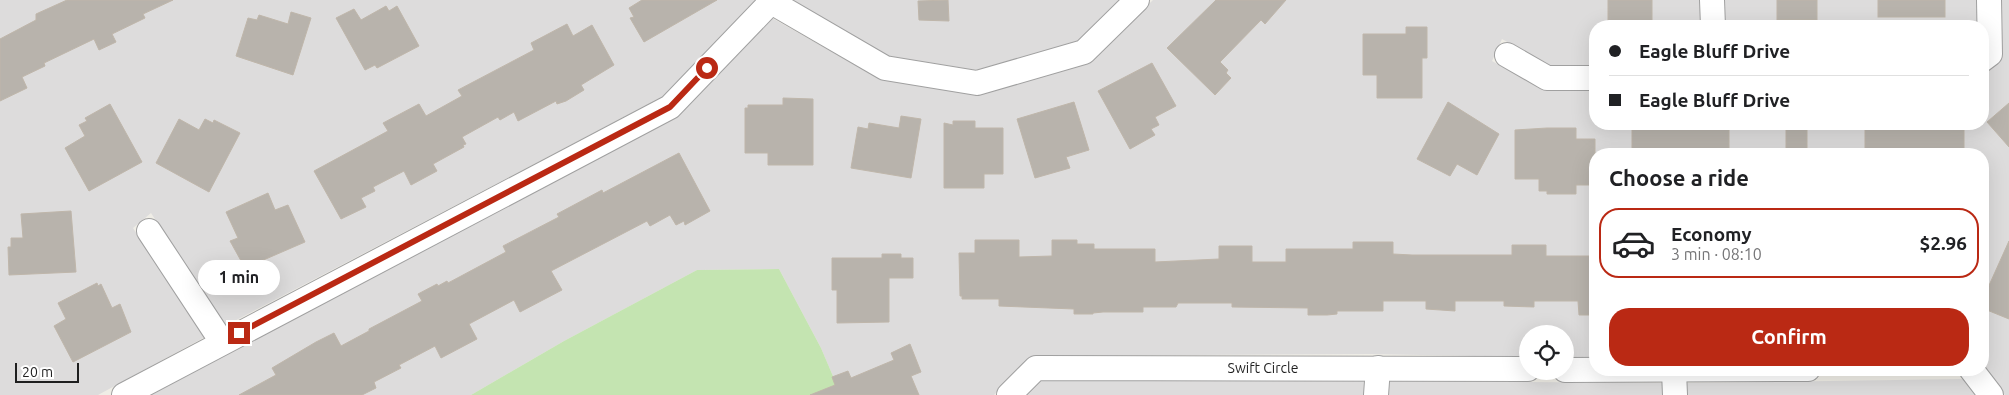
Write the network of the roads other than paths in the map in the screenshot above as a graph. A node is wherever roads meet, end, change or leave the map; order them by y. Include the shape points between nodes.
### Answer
1 (1137, 0) edge
2 (1712, 0) edge
3 (1989, 0) edge
4 (769, 2) edge
5 (1713, 20) edge
6 (1507, 55) dead end
7 (1989, 55) edge
8 (1589, 78) edge
9 (149, 231) dead end
10 (222, 342) junction
11 (1378, 368) junction
12 (1519, 370) edge
13 (1574, 370) edge
14 (1589, 370) edge
15 (1674, 376) edge
16 (1976, 376) edge
17 (124, 395) edge
18 (1009, 395) edge
19 (1376, 395) edge
20 (1675, 395) edge
21 (1991, 395) edge

1 - 4 street via 1084,52 977,83 885,68
2 - 5 street
3 - 7 street
4 - 10 street via 670,107
6 - 8 street via 1548,78
9 - 10 street
10 - 17 street
11 - 12 street, Swift Circle
11 - 18 street, Swift Circle via 1036,368
11 - 19 street
13 - 14 street
15 - 20 street
16 - 21 street

